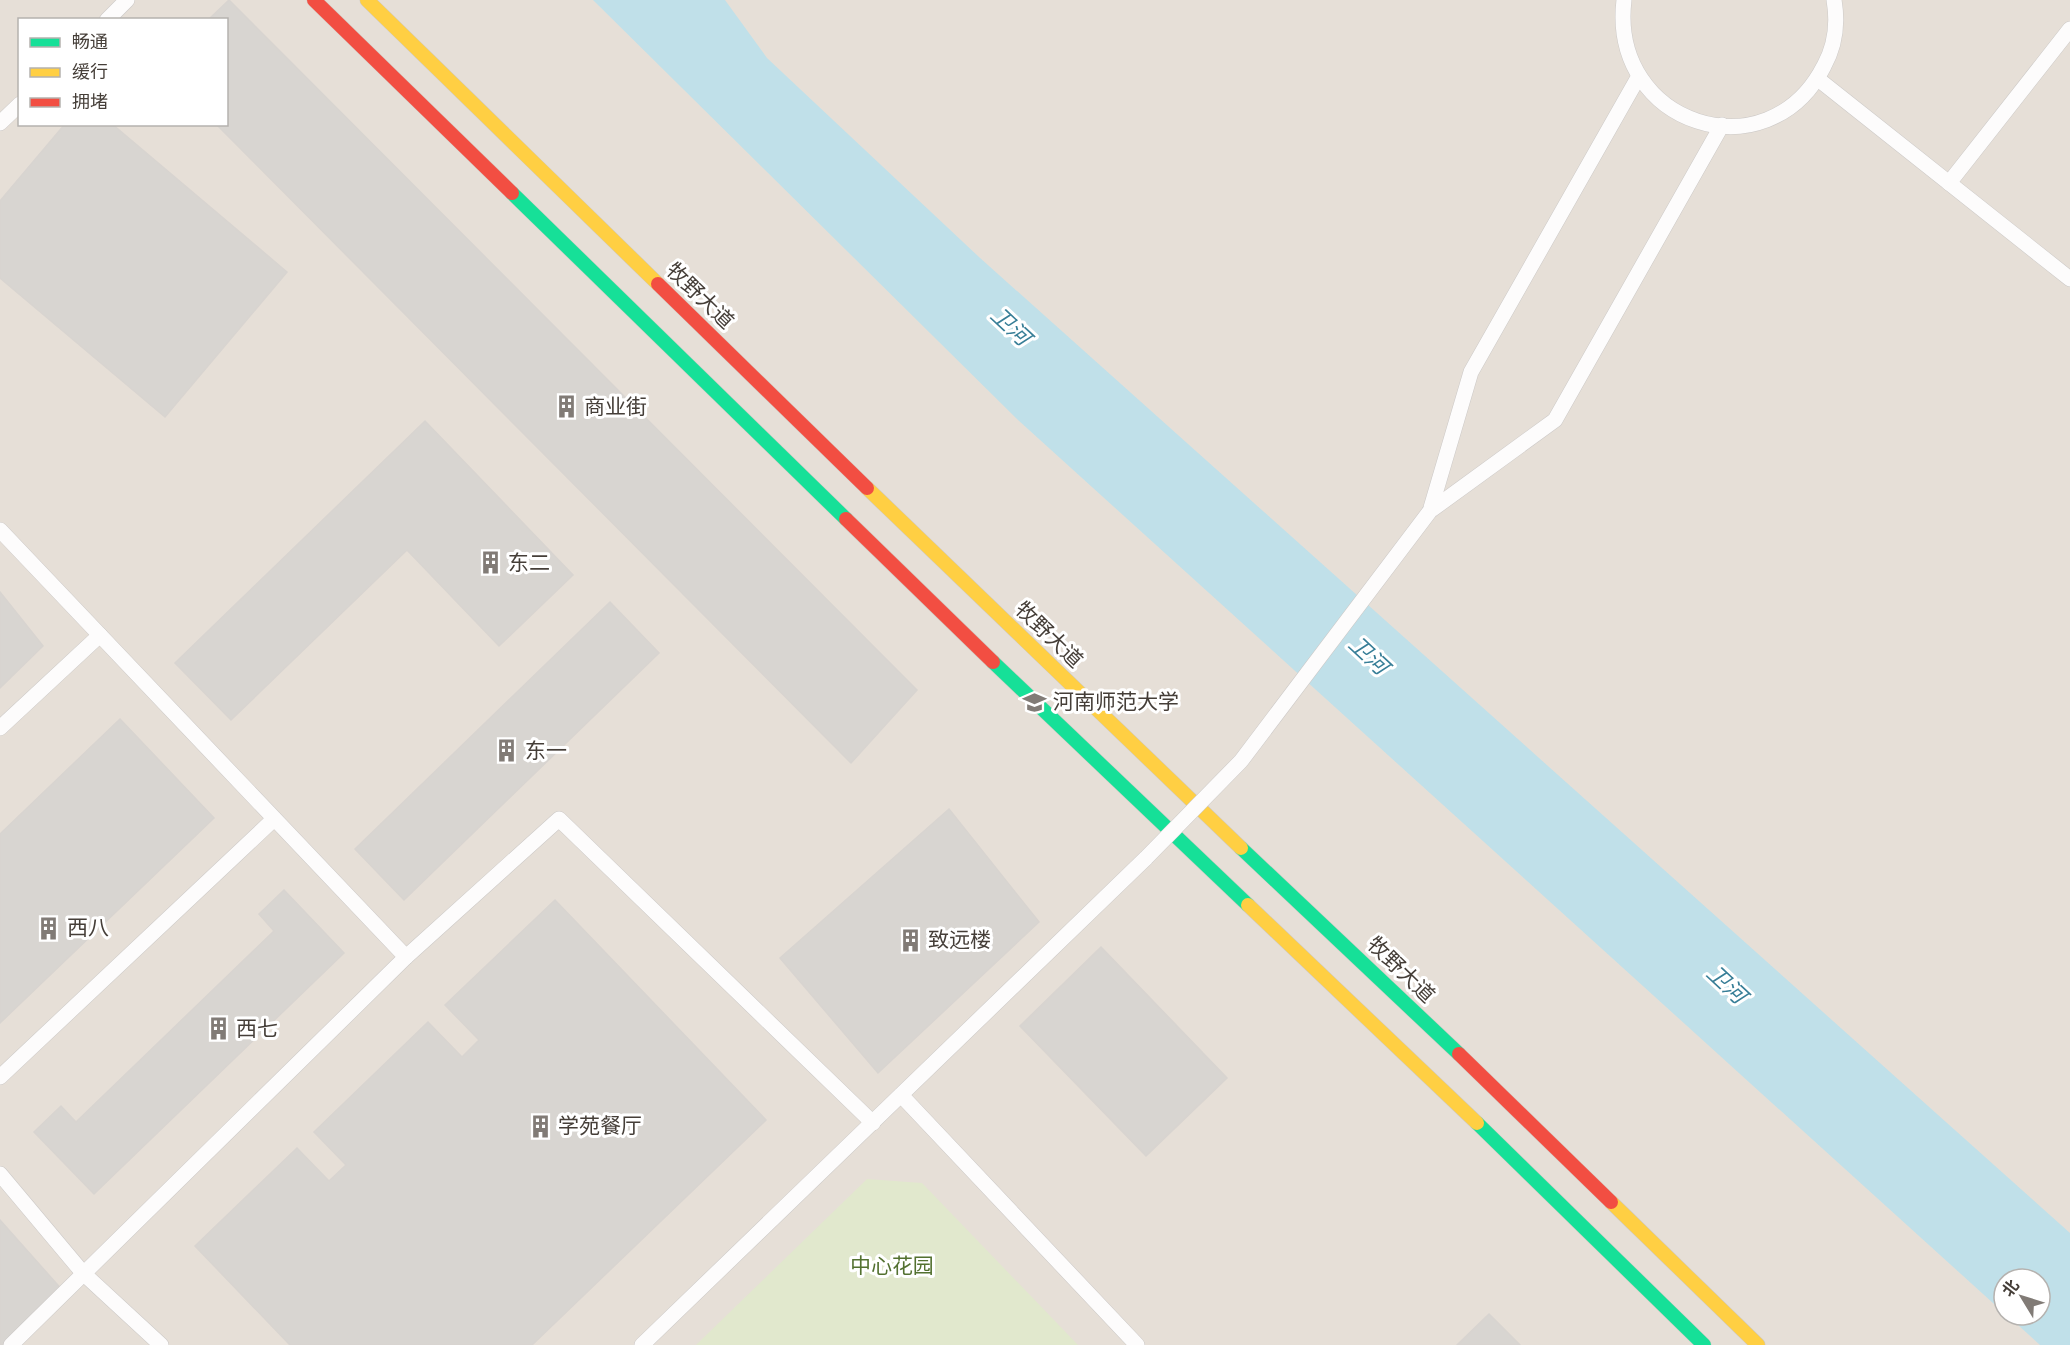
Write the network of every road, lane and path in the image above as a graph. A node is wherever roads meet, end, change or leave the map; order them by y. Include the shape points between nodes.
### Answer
1 (127, 0) edge
2 (314, 0) edge
3 (367, 0) edge
4 (1624, 0) edge
5 (1834, 0) edge
6 (109, 18) edge
7 (2070, 29) edge
8 (1639, 76) junction
9 (1818, 79) junction
10 (18, 106) edge
11 (0, 123) edge
12 (1722, 125) junction
13 (1949, 183) junction
14 (2070, 279) edge
15 (1430, 511) junction
16 (0, 530) edge
17 (100, 635) junction
18 (0, 728) edge
19 (274, 819) junction
20 (406, 957) junction
21 (0, 1077) edge
22 (901, 1095) junction
23 (873, 1123) junction
24 (0, 1174) edge
25 (83, 1273) junction
26 (11, 1345) edge
27 (161, 1345) edge
28 (642, 1345) edge
29 (1137, 1345) edge
30 (1704, 1345) edge
31 (1758, 1345) edge

1 - 6 lane
2 - 30 main road via 945,617
3 - 31 main road, 牧野大道 via 962,582 1526,1118
4 - 8 lane via 1622,25 1626,48
5 - 9 lane via 1836,33
7 - 13 lane
8 - 12 lane via 1666,106 1687,118
8 - 15 lane via 1471,372
9 - 12 lane via 1802,98 1782,112 1760,122
9 - 13 lane
10 - 11 lane
12 - 15 lane via 1555,420
13 - 14 lane
15 - 22 lane, bridge via 1241,761
16 - 17 lane
17 - 18 lane
17 - 19 lane
19 - 20 lane
19 - 21 lane
20 - 23 lane via 559,819
20 - 25 lane
22 - 23 lane
22 - 29 lane
23 - 28 lane
24 - 25 lane
25 - 26 lane
25 - 27 lane

